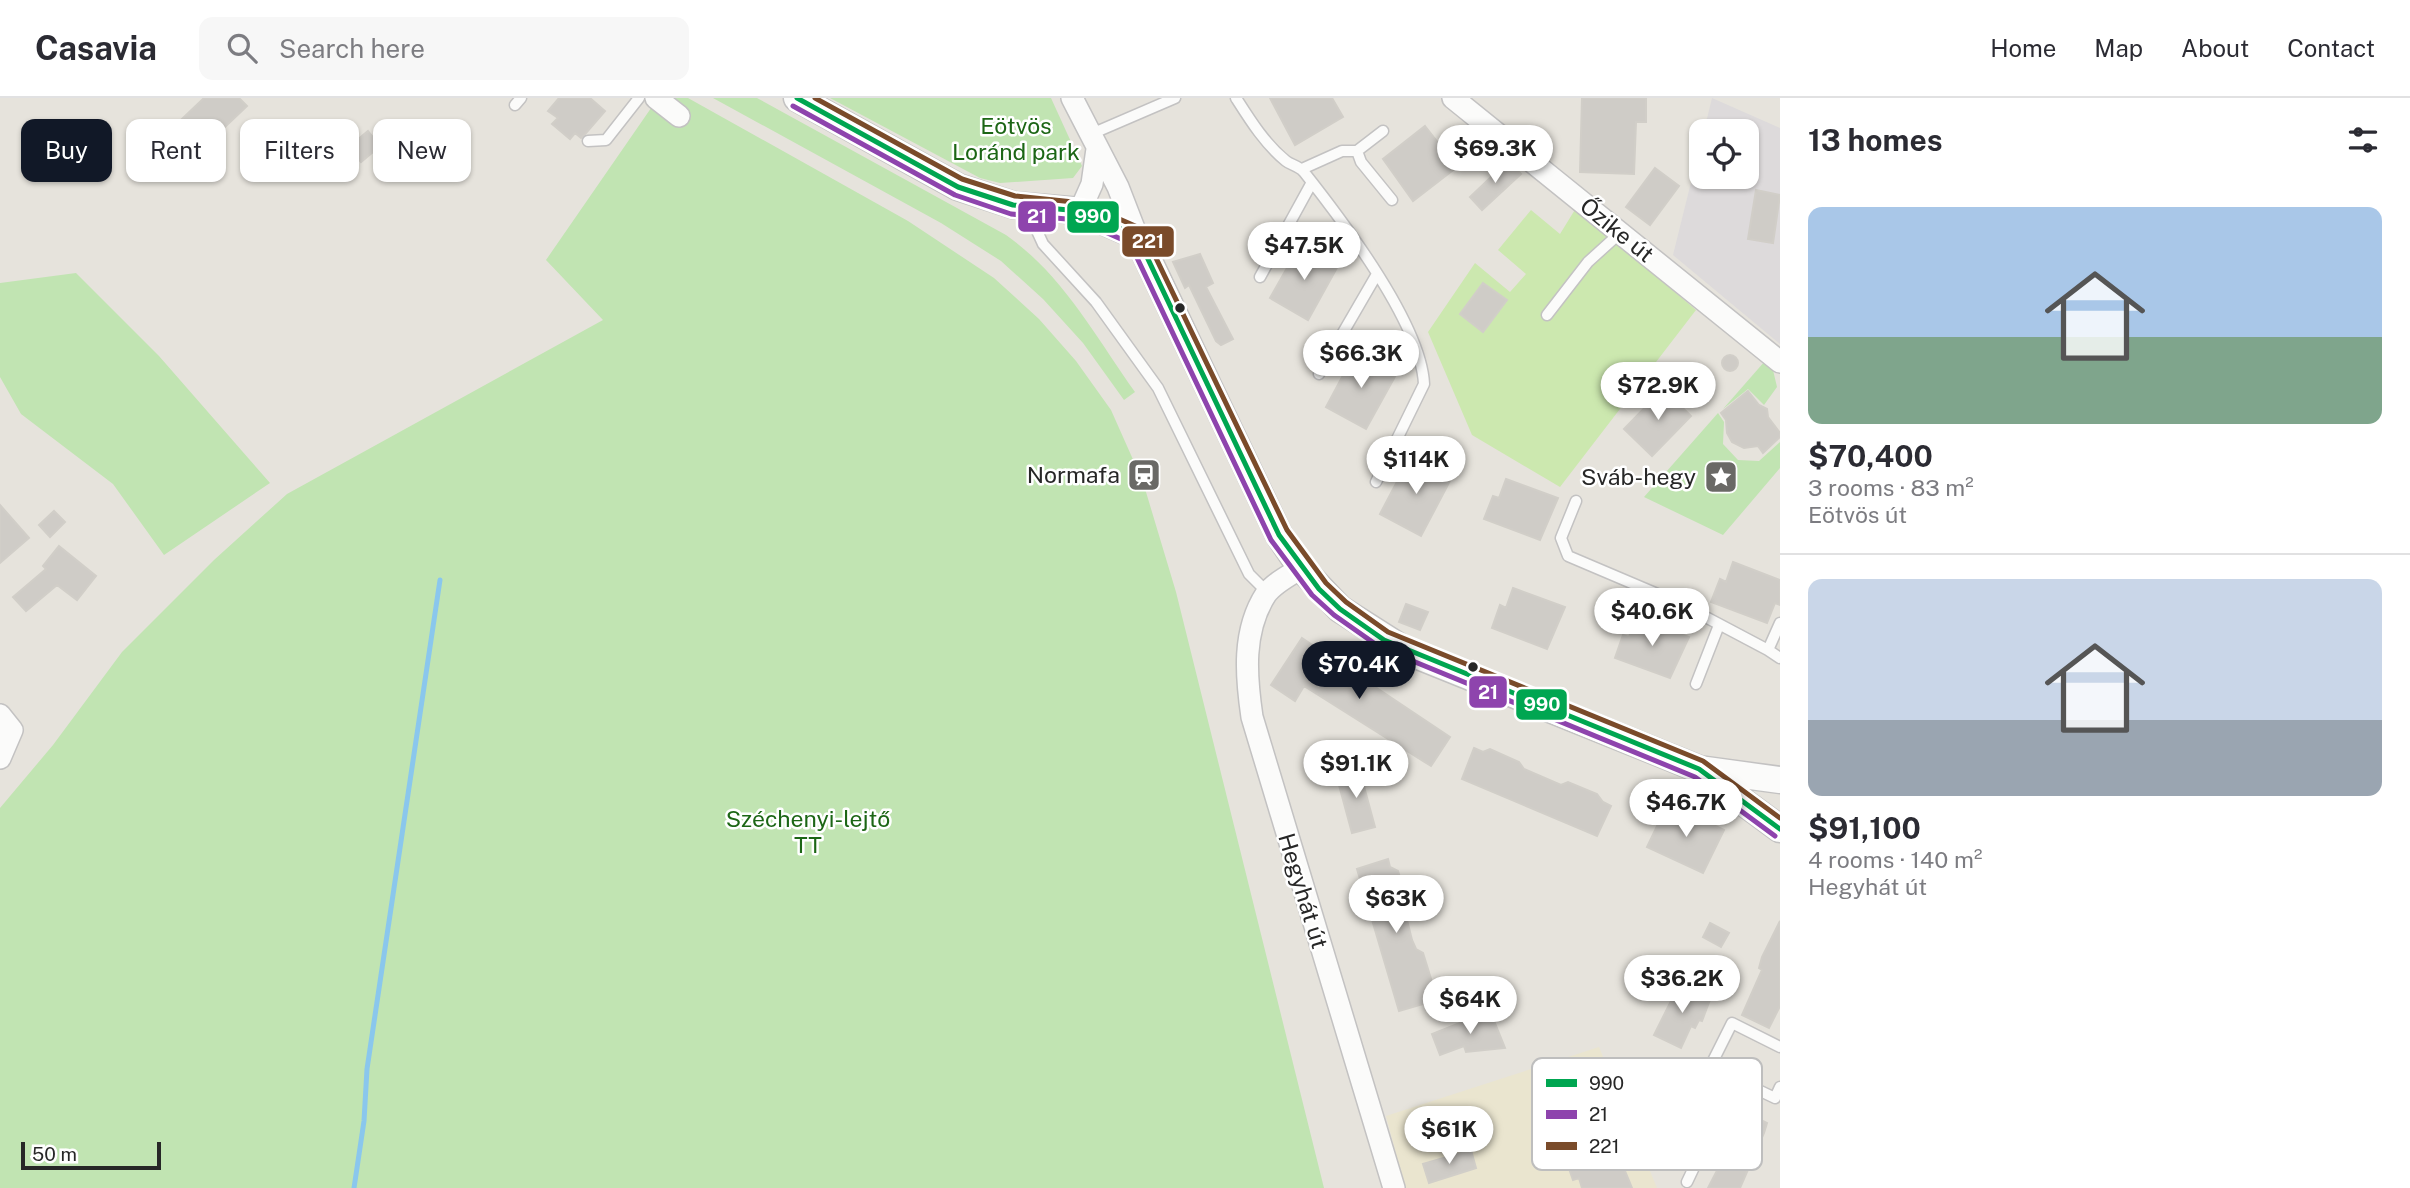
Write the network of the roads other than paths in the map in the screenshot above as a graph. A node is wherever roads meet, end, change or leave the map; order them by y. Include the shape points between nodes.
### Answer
1 (639, 98) edge
2 (656, 98) edge
3 (797, 98) edge
4 (1072, 98) edge
5 (1175, 98) edge
6 (1236, 98) edge
7 (1453, 98) edge
8 (679, 116) dead end
9 (1383, 131) dead end
10 (588, 141) dead end
11 (1093, 142) junction
12 (1357, 151) junction
13 (1302, 169) junction
14 (1311, 184) junction
15 (1392, 200) dead end
16 (1080, 211) junction
17 (1032, 220) dead end
18 (1619, 233) junction
19 (1137, 236) junction
20 (1377, 274) junction
21 (1260, 276) dead end
22 (1547, 315) dead end
23 (1780, 362) edge
24 (1320, 374) dead end
25 (1376, 482) dead end
26 (1576, 501) dead end
27 (1301, 568) junction
28 (1267, 592) junction
29 (1780, 623) edge
30 (1719, 625) junction
31 (1768, 650) junction
32 (1780, 658) edge
33 (1696, 684) dead end
34 (6, 722) edge
35 (0, 758) edge
36 (1699, 769) junction
37 (1778, 779) edge
38 (1756, 813) junction
39 (1780, 829) edge
40 (1780, 1047) edge
41 (1714, 1058) edge
42 (1780, 1087) edge
43 (1762, 1092) edge
44 (1693, 1170) edge
45 (1687, 1182) dead end
46 (1395, 1188) edge

1 - 10 lane via 606,140
2 - 8 street
3 - 16 street via 985,198
4 - 11 street
5 - 11 lane
6 - 13 lane via 1268,144 1287,163
7 - 18 street, Őzike út
9 - 12 lane
11 - 16 street via 1092,184
11 - 19 street via 1118,187
12 - 13 lane via 1342,151
12 - 15 lane
13 - 14 lane
14 - 20 lane via 1354,236
14 - 21 lane
16 - 19 street
17 - 28 lane via 1043,244 1096,302 1157,388 1250,574
18 - 22 lane via 1588,262
18 - 23 street, Őzike út
19 - 27 street via 1259,496
20 - 24 lane
20 - 25 lane via 1412,338 1424,370 1424,384
26 - 30 lane via 1561,538 1567,556
27 - 28 street
27 - 36 street via 1340,609 1406,651
28 - 46 street, Hegyhát út via 1248,647 1252,717
29 - 31 lane
30 - 31 lane
30 - 33 lane
31 - 32 lane
34 - 35 street
36 - 37 street
36 - 38 street
37 - 38 street via 1762,794
38 - 39 street
40 - 41 lane via 1732,1023
42 - 43 lane via 1774,1098
44 - 45 lane

